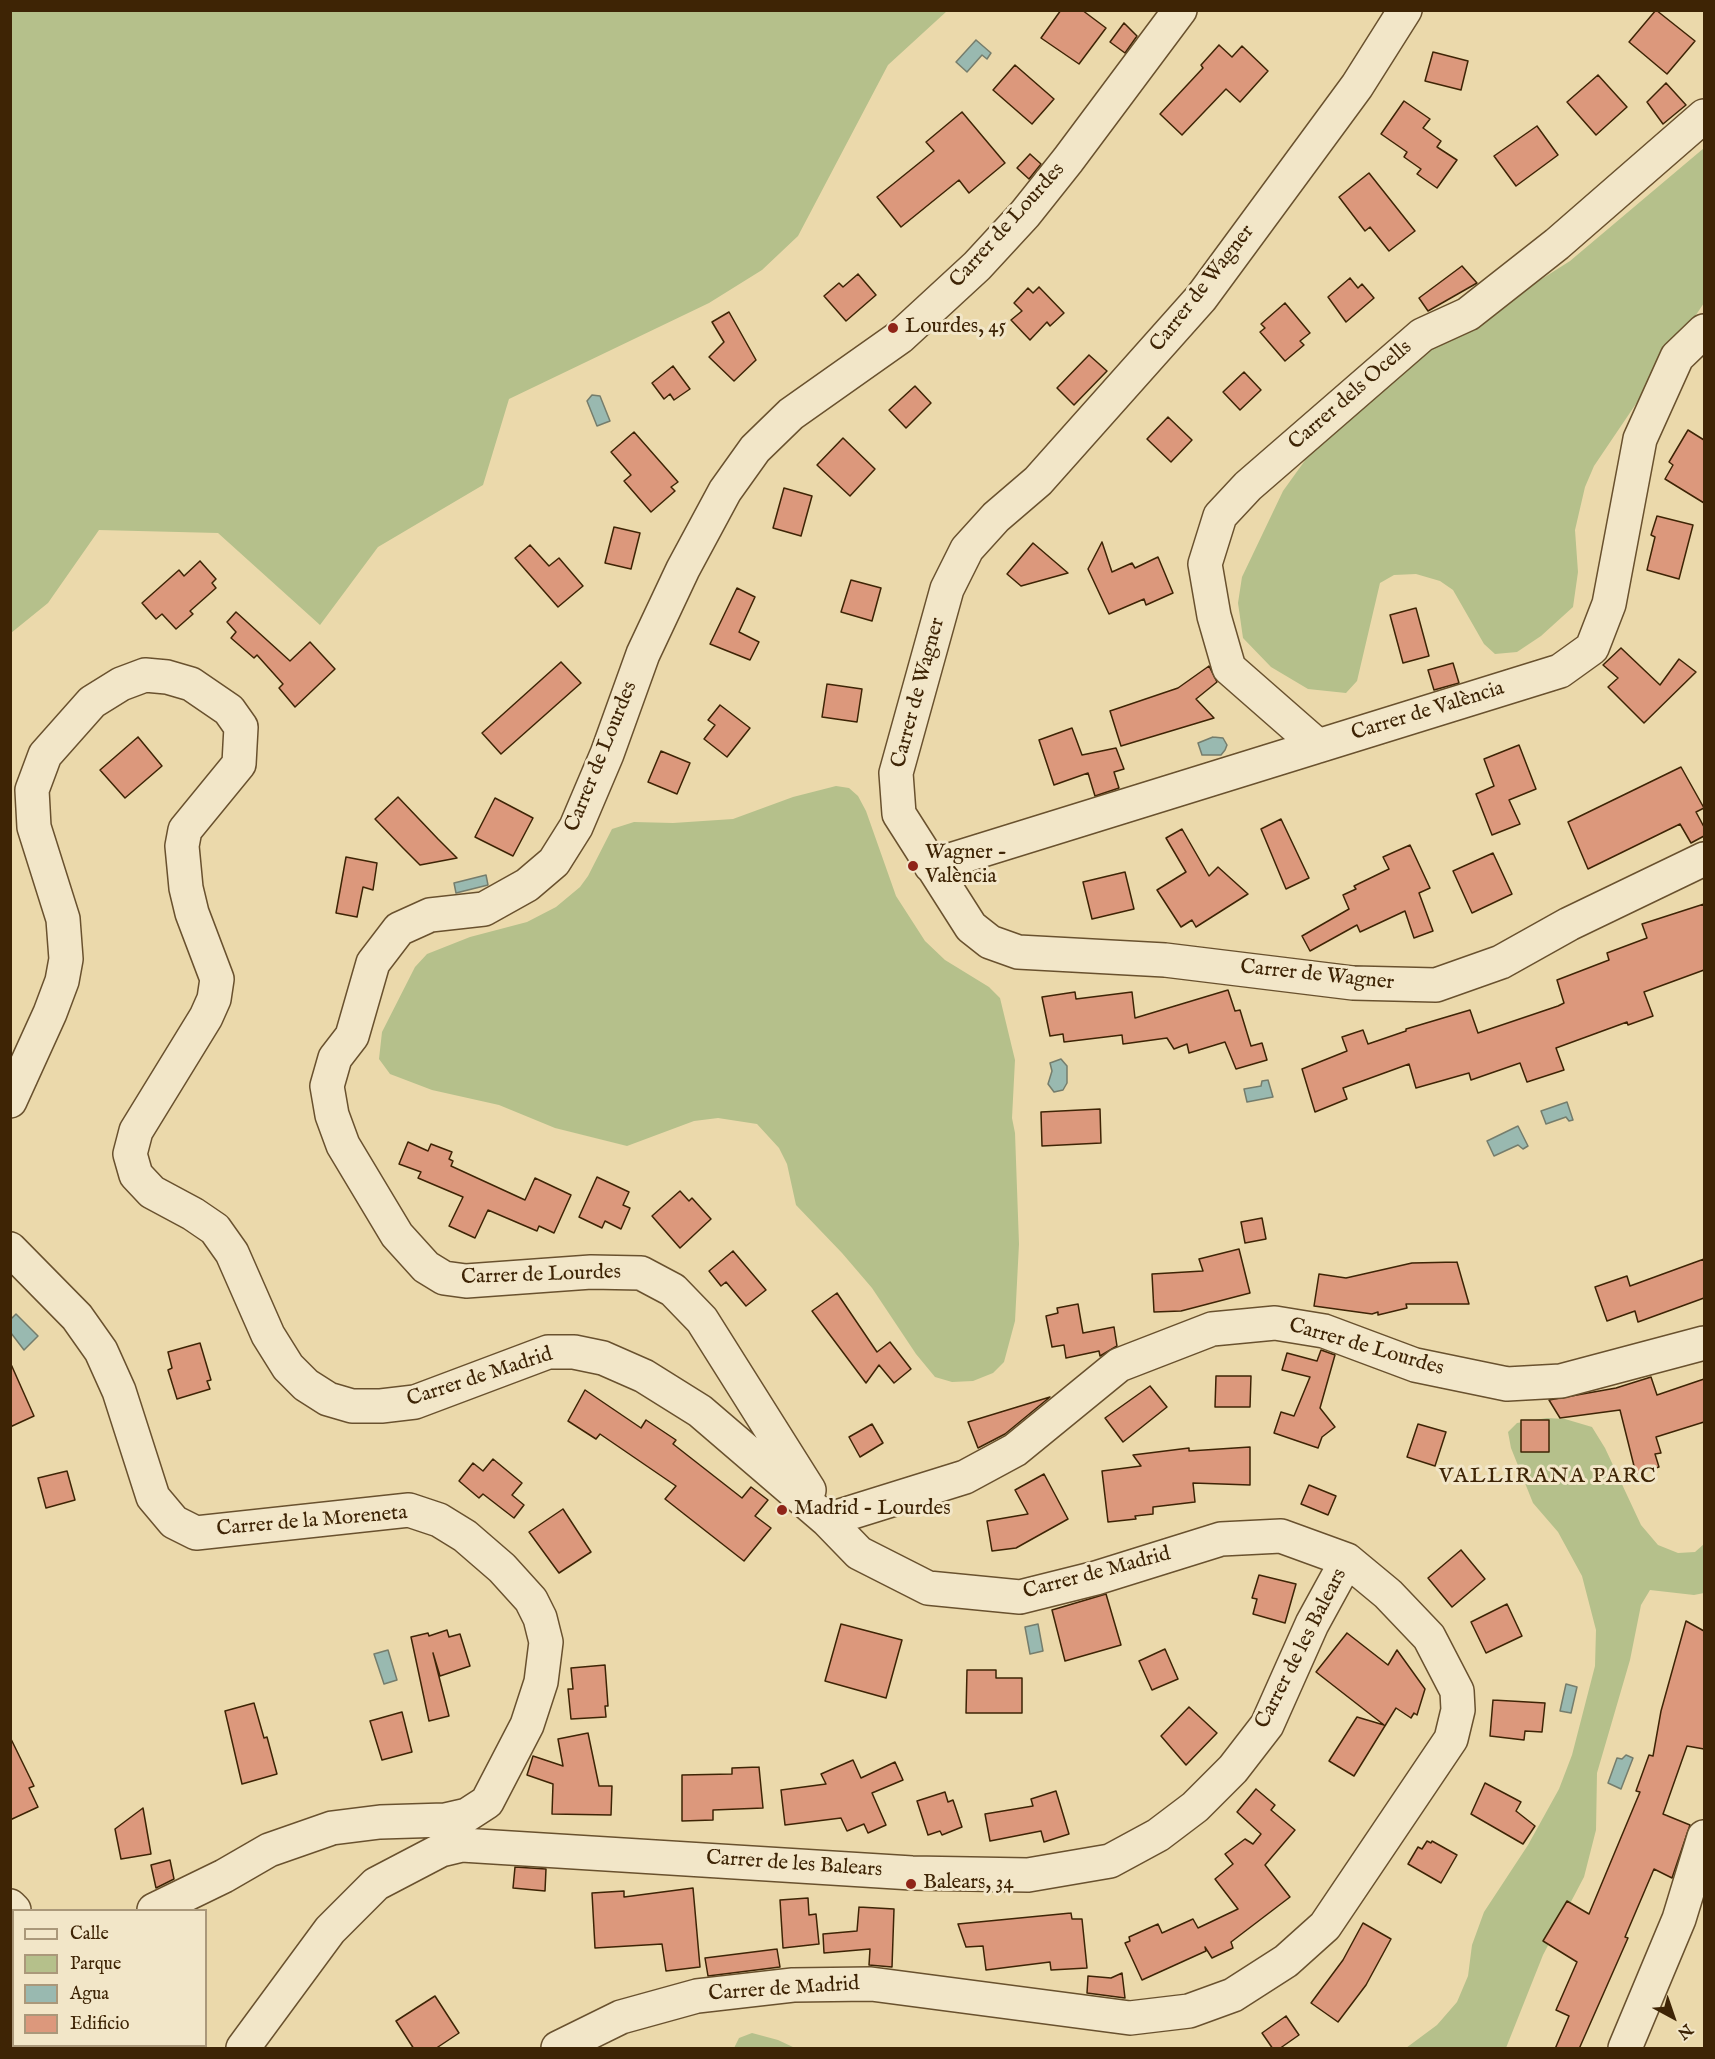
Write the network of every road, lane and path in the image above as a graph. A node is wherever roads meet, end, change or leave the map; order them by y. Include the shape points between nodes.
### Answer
1 (1180, 10) edge
2 (1405, 10) edge
3 (1704, 116) edge
4 (1704, 331) edge
5 (1318, 746) junction
6 (1704, 859) edge
7 (931, 866) junction
8 (10, 1101) edge
9 (10, 1249) edge
10 (1704, 1343) edge
11 (827, 1520) junction
12 (1347, 1560) junction
13 (470, 1830) junction
14 (1704, 1837) edge
15 (158, 1909) edge
16 (243, 2049) edge
17 (558, 2049) edge
18 (1625, 2049) edge

1 - 11 street, Carrer de Lourdes via 1068,160 977,266 900,336 791,414 755,449 725,491 683,568 643,654 576,827 554,862 527,885 484,909 430,915 399,929 373,963 352,1036 335,1058 327,1086 343,1145 397,1235 426,1267 444,1278 466,1281 591,1272 641,1273 673,1290 702,1320
2 - 7 street, Carrer de Wagner via 1357,86 1201,298 1038,481 996,516 968,549 947,589 896,773 899,814
3 - 5 street, Carrer dels Ocells via 1557,244 1477,307 1422,335 1257,478 1220,516 1205,564 1229,668
4 - 5 street, Carrer de València via 1677,357 1640,439 1609,604 1592,648 1560,671
5 - 7 street, Carrer de València
6 - 7 street, Carrer de Wagner via 1569,924 1501,962 1436,985 1353,983 1165,960 1018,952 990,942 971,927
8 - 11 street, Carrer de Madrid via 50,1013 66,959 63,919 34,827 32,790 45,755 92,702 121,684 145,675 191,684 229,710 241,727 239,764 185,830 182,846 190,905 217,979 206,1017 135,1131 130,1154 136,1175 152,1192 215,1229 232,1253 268,1335 288,1367 328,1399 352,1406 415,1402 548,1352 603,1358 644,1376 700,1411
9 - 13 street, Carrer de la Moreneta via 77,1317 100,1351 119,1391 153,1497 174,1522 196,1533 409,1510 439,1520 465,1536 531,1600 546,1642 541,1682 527,1725 499,1783
10 - 11 street, Carrer de Lourdes via 1561,1381 1507,1384 1415,1365 1324,1331 1275,1323 1212,1329 1119,1365 1015,1450 965,1477
11 - 12 street, Carrer de Madrid via 859,1553 928,1588 1020,1597 1221,1539 1281,1536
12 - 13 street, Carrer de les Balears via 1312,1624 1267,1725 1233,1769 1158,1835 1110,1861 1028,1875 912,1873
12 - 17 street, Carrer de Madrid via 1430,1637 1457,1691 1458,1710 1451,1739 1325,1926 1286,1961 1233,1995 1189,2011 1130,2018 872,1984 793,1985 697,1996 621,2017
13 - 15 street, Carrer de la Moreneta via 445,1820 332,1828 269,1850
13 - 16 street, Carrer de les Balears via 376,1884 330,1930
14 - 18 street via 1679,1919

